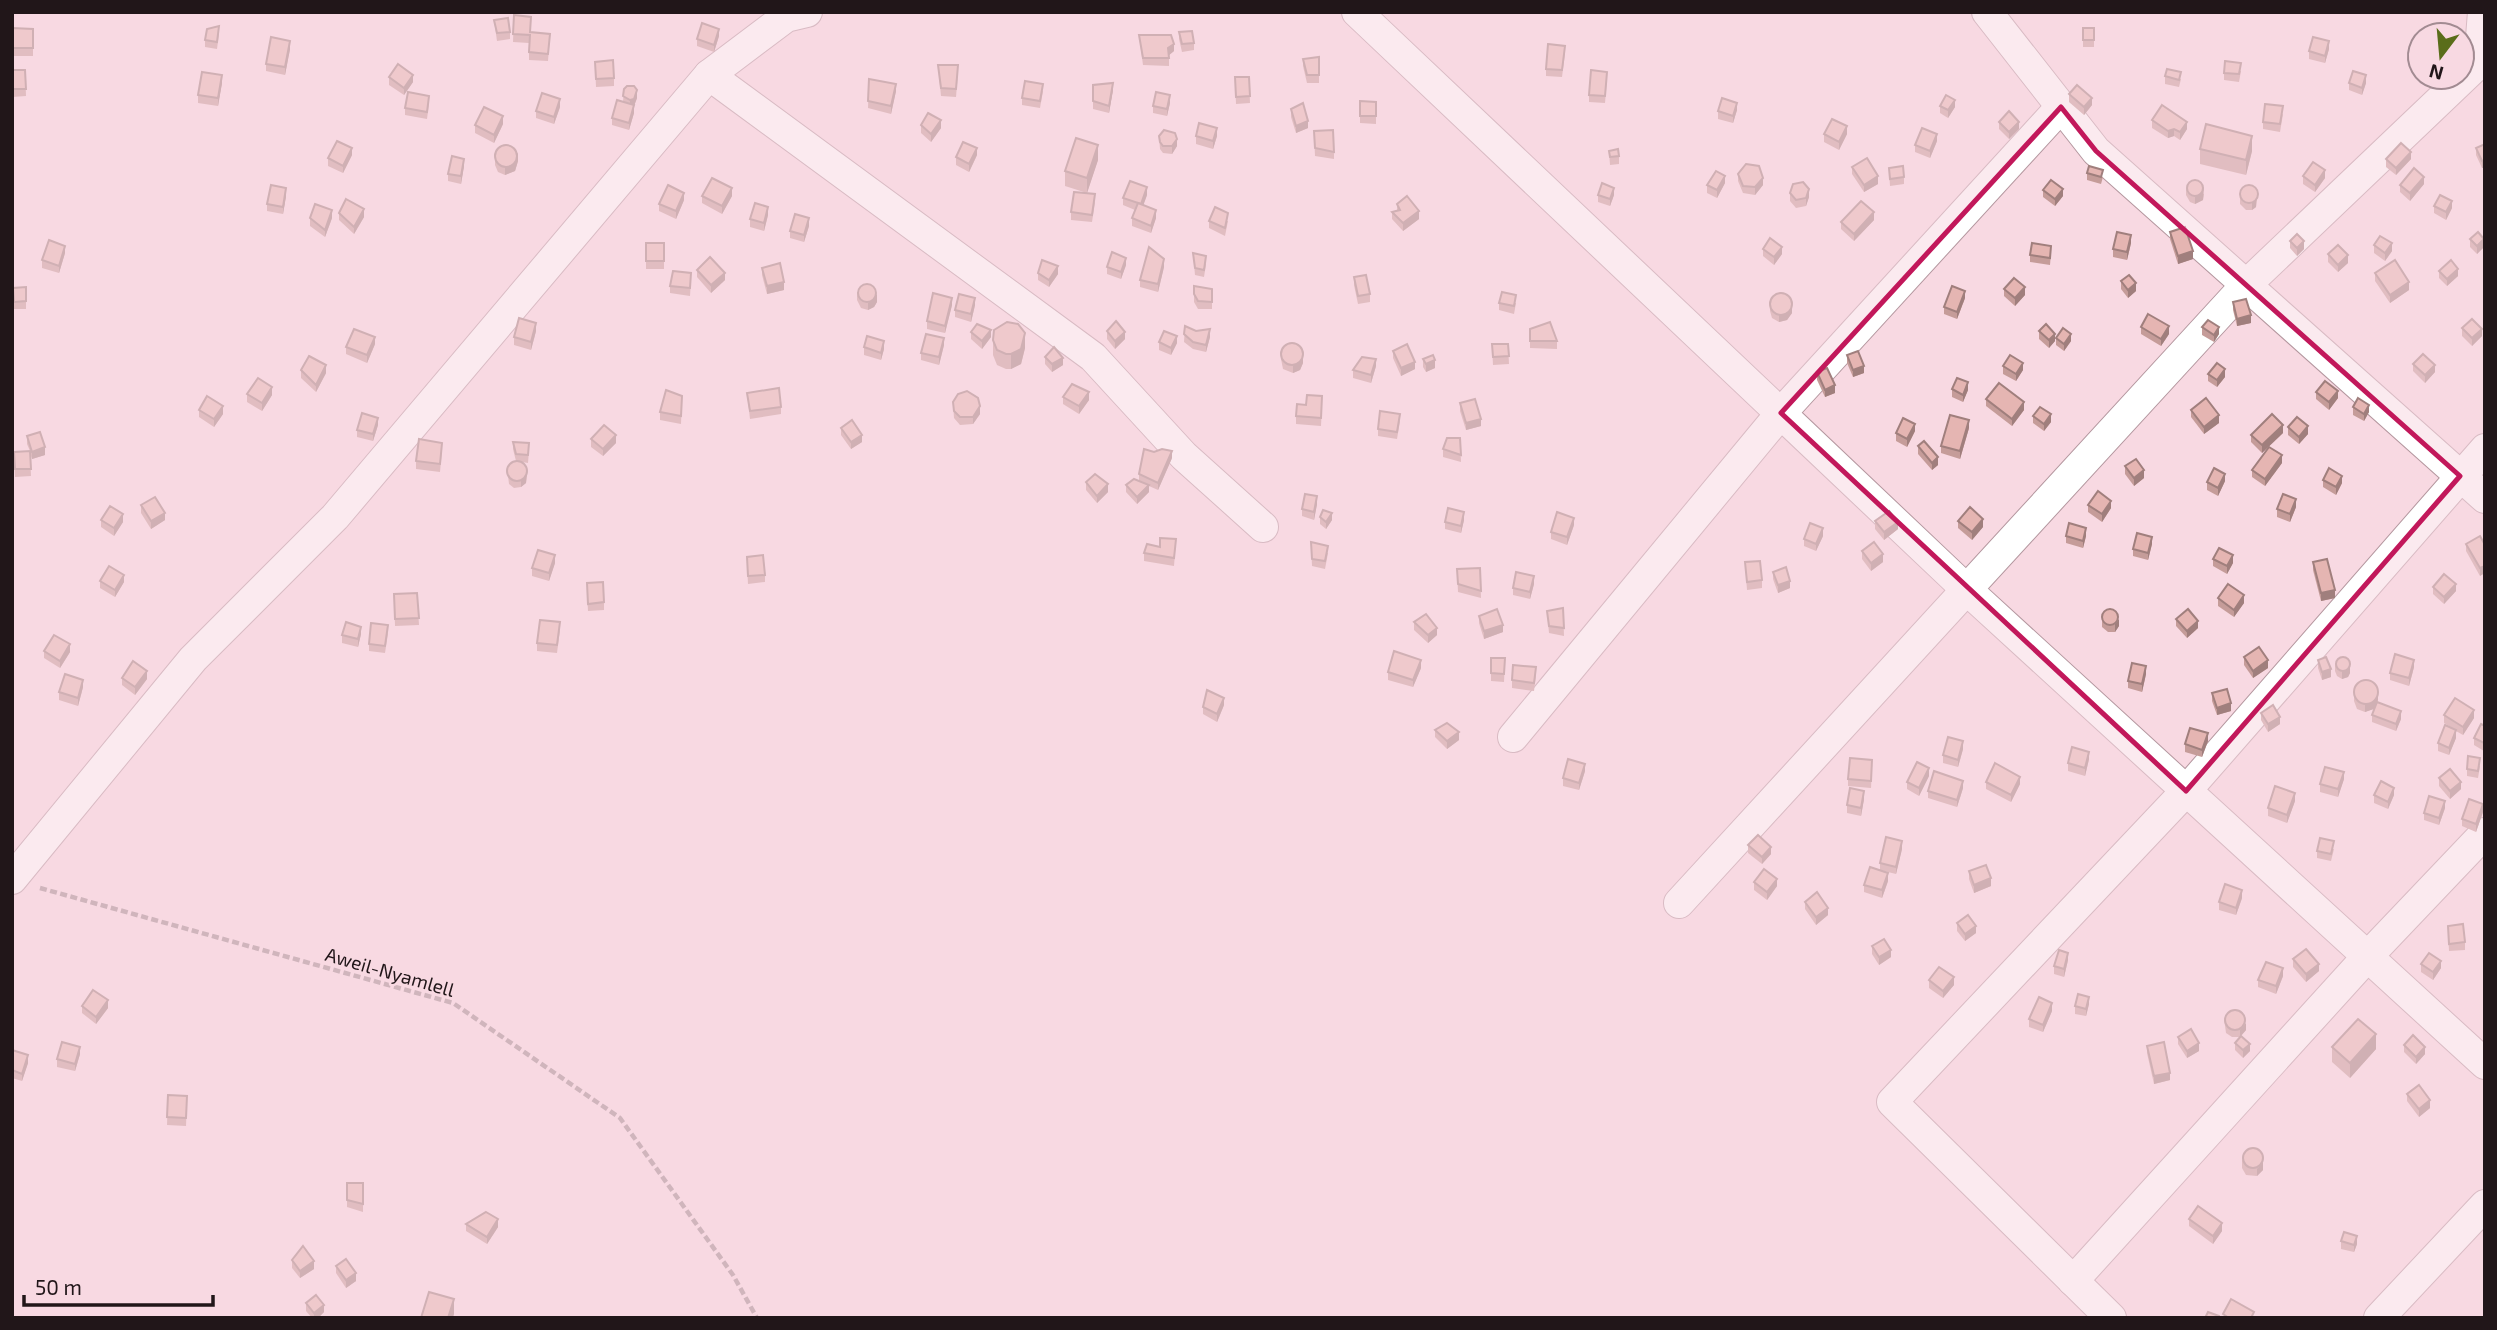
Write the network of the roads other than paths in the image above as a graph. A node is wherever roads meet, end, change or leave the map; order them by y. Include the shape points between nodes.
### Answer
1 (807, 12) edge
2 (1357, 12) edge
3 (1987, 12) edge
4 (2483, 12) edge
5 (709, 75) junction
6 (2062, 107) junction
7 (2246, 285) junction
8 (1781, 413) junction
9 (2485, 449) edge
10 (2460, 476) junction
11 (2485, 498) edge
12 (1263, 527) dead end
13 (1966, 589) junction
14 (1513, 737) dead end
15 (2186, 790) junction
16 (2485, 833) edge
17 (26, 883) edge
18 (1679, 903) dead end
19 (2367, 957) junction
20 (2485, 1064) edge
21 (2485, 1205) edge
22 (2073, 1281) junction
23 (2111, 1318) edge
24 (2379, 1318) edge

1 - 5 street via 786,17
2 - 8 street
3 - 6 street
4 - 7 street via 2479,63
5 - 12 street via 1093,357 1184,456
5 - 17 street via 335,517 192,659
6 - 7 street via 2096,151
6 - 8 street
7 - 10 street
7 - 13 street
8 - 13 street
8 - 14 street
9 - 10 street
10 - 11 street
10 - 15 street
13 - 15 street
13 - 18 street
15 - 19 street
15 - 22 street via 1892,1102
16 - 19 street
19 - 20 street
19 - 22 street
21 - 24 street
22 - 23 street

